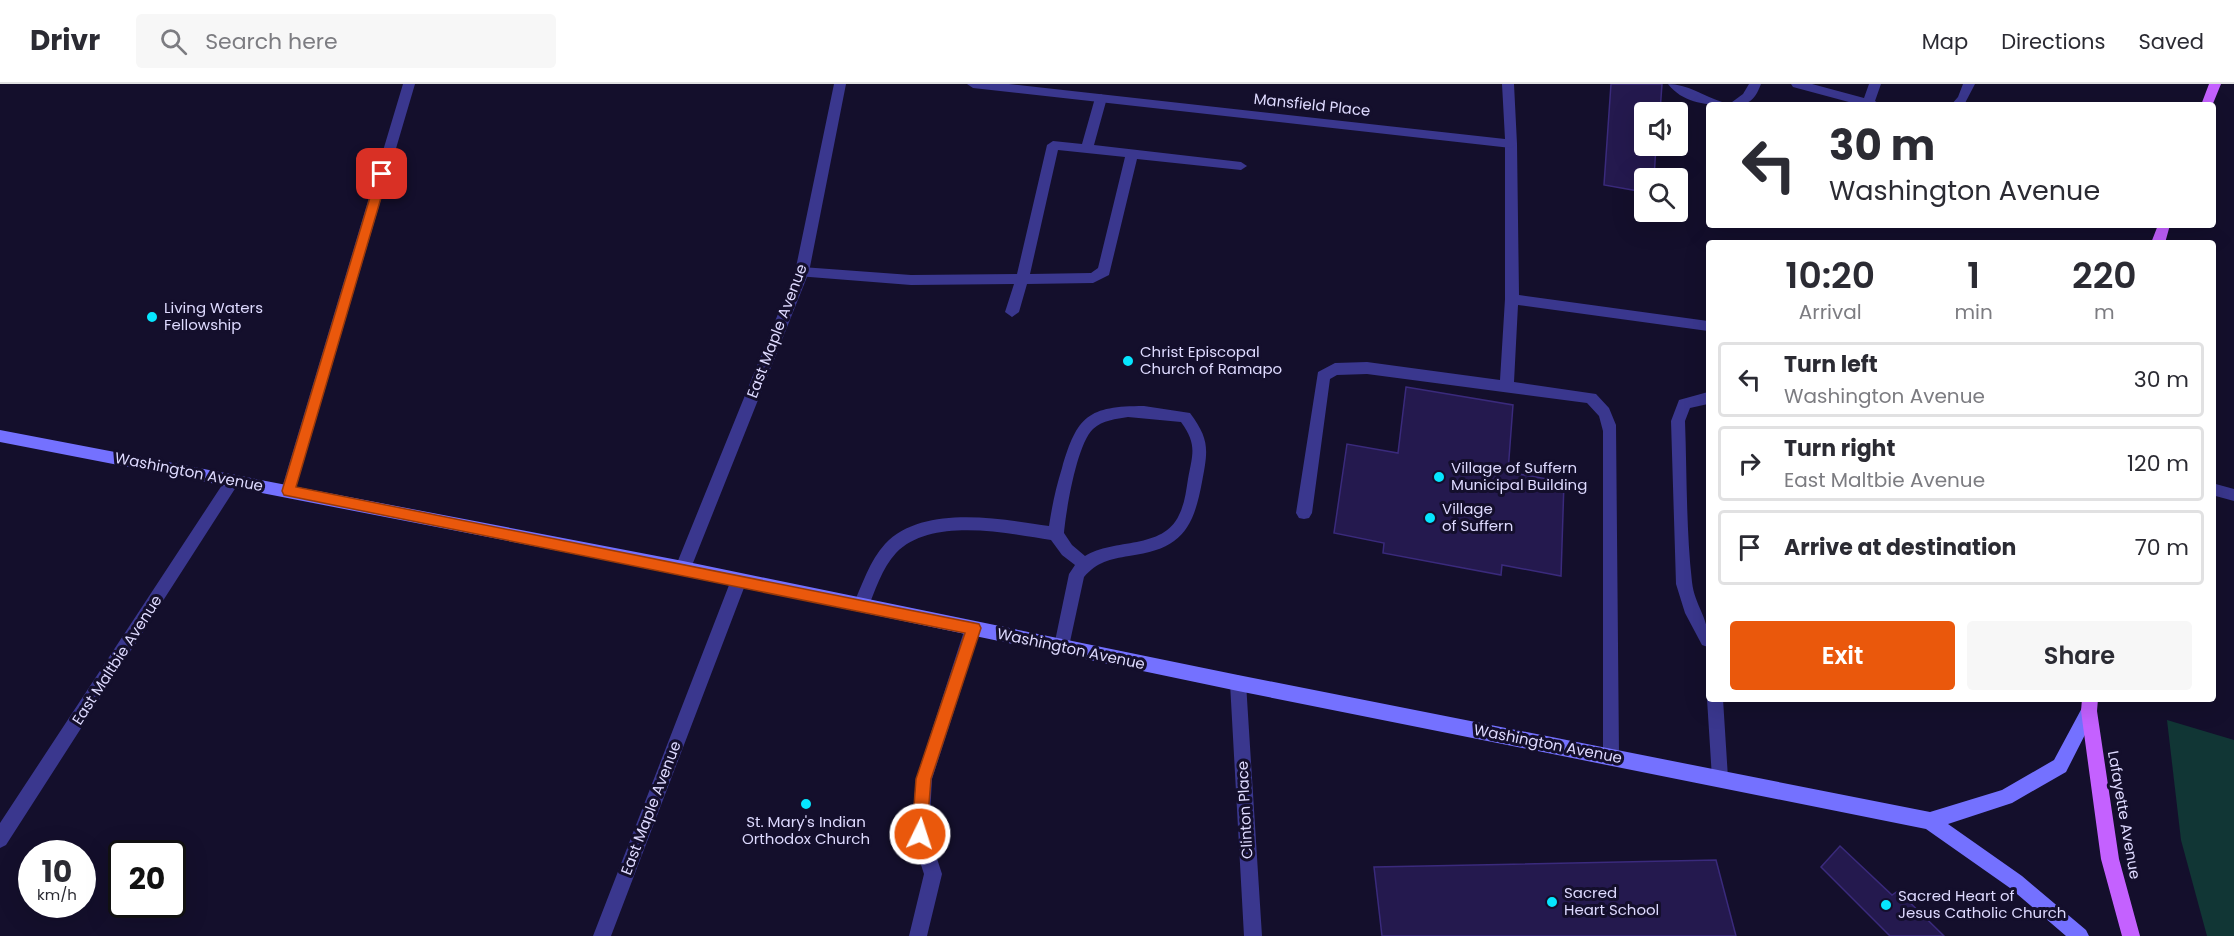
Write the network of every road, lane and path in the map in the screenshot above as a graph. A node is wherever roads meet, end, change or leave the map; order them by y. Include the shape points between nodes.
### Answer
1 (409, 84) edge
2 (840, 84) edge
3 (973, 84) edge
4 (1508, 84) edge
5 (1674, 84) edge
6 (1755, 84) edge
7 (1797, 84) edge
8 (1875, 84) edge
9 (1969, 84) edge
10 (2215, 84) edge
11 (1101, 98) junction
12 (1709, 102) edge
13 (1742, 102) edge
14 (1864, 102) edge
15 (1871, 102) edge
16 (1960, 102) edge
17 (2208, 102) edge
18 (1511, 144) junction
19 (1088, 149) junction
20 (1132, 154) junction
21 (1241, 166) dead end
22 (802, 272) junction
23 (1022, 279) junction
24 (1512, 299) junction
25 (1012, 312) dead end
26 (1706, 326) edge
27 (1507, 386) junction
28 (1706, 399) edge
29 (0, 436) edge
30 (233, 480) junction
31 (2216, 490) edge
32 (288, 491) junction
33 (2234, 495) edge
34 (1304, 513) dead end
35 (1056, 534) junction
36 (1083, 563) junction
37 (683, 568) junction
38 (739, 580) junction
39 (861, 605) junction
40 (974, 628) junction
41 (1706, 636) edge
42 (1062, 646) junction
43 (1238, 683) junction
44 (1716, 702) edge
45 (2090, 705) edge
46 (1611, 756) junction
47 (1720, 778) junction
48 (1930, 821) junction
49 (0, 839) edge
50 (602, 936) edge
51 (918, 936) edge
52 (1253, 936) edge
53 (2080, 936) edge
54 (2131, 936) edge

1 - 32 street
2 - 22 street, East Maple Avenue
3 - 11 street, Mansfield Place
4 - 18 street
5 - 12 street
6 - 13 street via 1753,92
7 - 14 street
8 - 15 street
9 - 16 street
10 - 17 main road
11 - 18 street, Mansfield Place
11 - 19 street
18 - 24 street
19 - 20 street
19 - 23 street via 1053,145
20 - 21 street
20 - 23 street via 1104,271 1093,278
22 - 23 street via 911,279
22 - 37 street, East Maple Avenue
23 - 25 street
24 - 26 street
24 - 27 street
27 - 34 street via 1367,368 1335,369 1323,376
27 - 46 street via 1591,398 1601,405 1608,418
28 - 41 street via 1684,405 1678,421 1684,584
29 - 30 street, Washington Avenue
30 - 32 street, Washington Avenue
30 - 49 street, East Maltbie Avenue
31 - 33 street
32 - 37 street, Washington Avenue
35 - 36 street
35 - 36 street via 1059,504 1080,434 1096,420 1119,412 1158,411 1185,417 1200,437 1200,455 1190,510 1176,533 1157,544 1097,555
35 - 39 street via 987,525 930,527 892,546
36 - 42 street via 1077,574
37 - 38 street, Washington Avenue
38 - 39 street, Washington Avenue
38 - 50 street, East Maple Avenue
39 - 40 street, Washington Avenue
40 - 42 street, Washington Avenue
40 - 51 street via 924,779 920,834 933,874
42 - 43 street, Washington Avenue
43 - 46 street, Washington Avenue
43 - 52 street, Clinton Place
44 - 47 street
45 - 48 street, Washington Avenue via 2060,766 2006,797
45 - 54 main road, Lafayette Avenue via 2110,859
46 - 47 street, Washington Avenue
47 - 48 street, Washington Avenue
48 - 53 street, Washington Avenue via 2016,882

